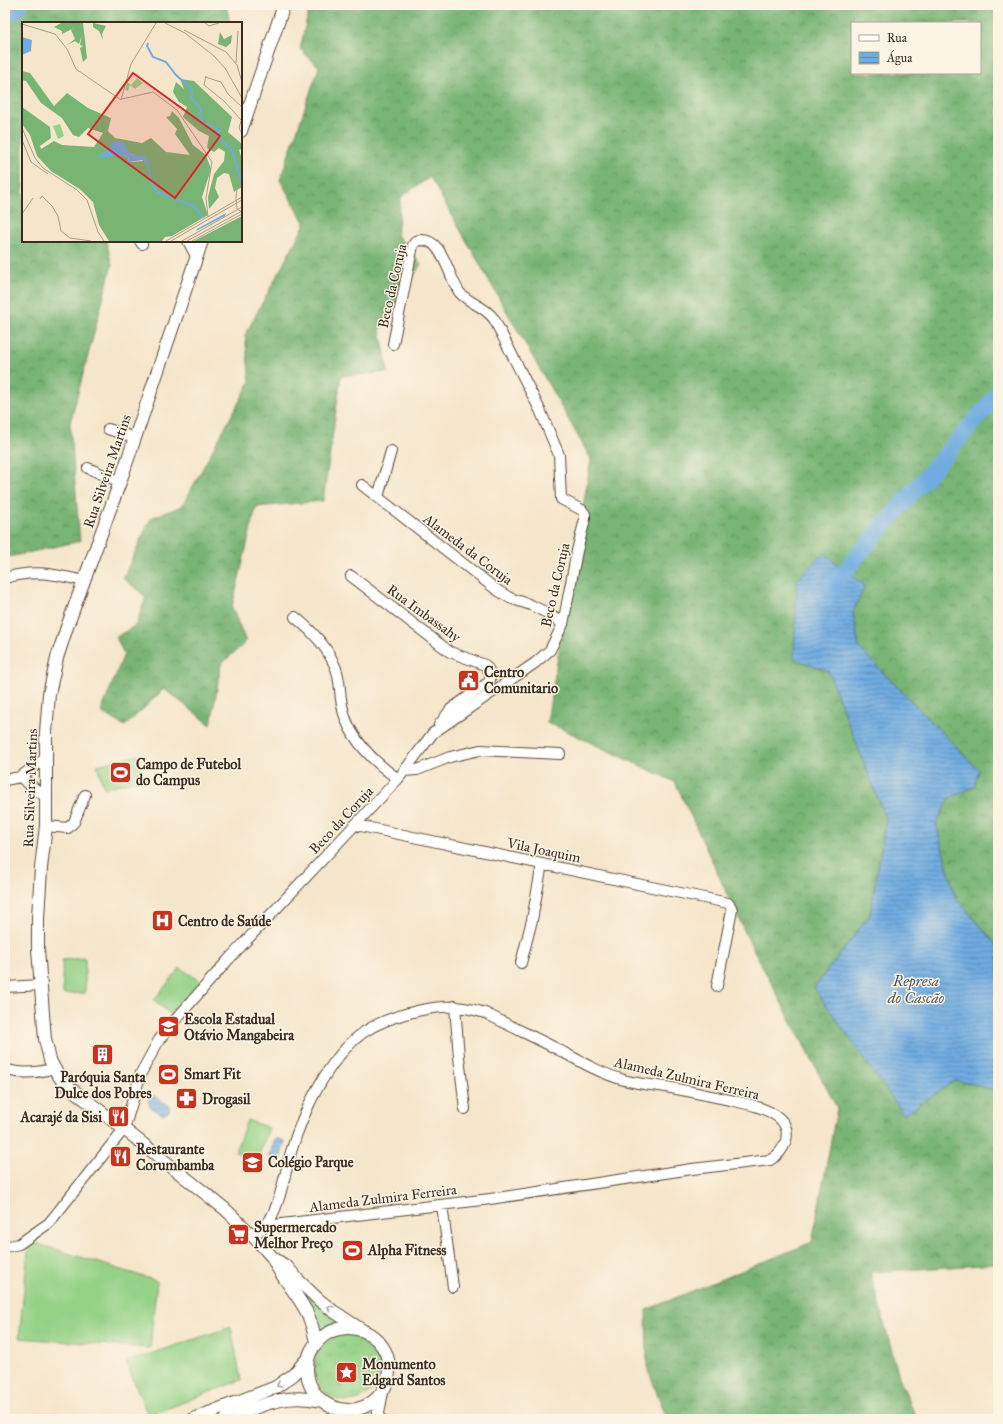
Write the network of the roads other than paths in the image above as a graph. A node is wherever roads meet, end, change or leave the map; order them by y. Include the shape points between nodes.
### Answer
1 (284, 5) edge
2 (242, 128) edge
3 (189, 242) edge
4 (202, 242) edge
5 (197, 258) junction
6 (393, 344) dead end
7 (108, 429) dead end
8 (135, 438) junction
9 (391, 451) dead end
10 (88, 468) dead end
11 (120, 482) junction
12 (362, 485) dead end
13 (378, 497) junction
14 (351, 576) dead end
15 (5, 578) edge
16 (84, 581) junction
17 (295, 617) dead end
18 (563, 624) junction
19 (433, 732) junction
20 (560, 754) dead end
21 (46, 758) junction
22 (404, 771) junction
23 (20, 777) junction
24 (398, 779) junction
25 (5, 780) edge
26 (85, 795) dead end
27 (47, 798) junction
28 (46, 826) junction
29 (356, 826) junction
30 (542, 864) junction
31 (521, 963) dead end
32 (41, 985) junction
33 (717, 986) dead end
34 (5, 987) edge
35 (455, 1006) junction
36 (54, 1068) junction
37 (5, 1069) edge
38 (465, 1109) dead end
39 (124, 1129) junction
40 (442, 1205) junction
41 (265, 1226) junction
42 (252, 1235) junction
43 (5, 1247) edge
44 (273, 1258) junction
45 (453, 1287) dead end
46 (362, 1330) junction
47 (316, 1342) junction
48 (308, 1358) junction
49 (382, 1392) junction
50 (322, 1401) junction
51 (343, 1409) junction
52 (193, 1419) edge
53 (226, 1419) edge
54 (350, 1419) edge
55 (379, 1419) edge

1 - 2 main road
3 - 5 street
4 - 5 main road, Rua Silveira Martins
5 - 8 main road, Rua Silveira Martins
6 - 18 street, Beco da Coruja via 413,245 416,241 431,242 441,253 461,294 485,309 494,319 540,410 559,455 561,499 585,514
7 - 8 street
8 - 11 main road, Rua Silveira Martins
9 - 13 street
10 - 11 street
11 - 16 main road, Rua Silveira Martins
12 - 13 street, Alameda da Coruja
13 - 18 street, Alameda da Coruja via 497,590 549,614
14 - 19 street, Rua Imbassahy via 450,652 485,665 491,673 489,682 452,709
15 - 16 street via 34,572
16 - 21 main road, Rua Silveira Martins via 57,658 49,694
17 - 24 street via 311,631 335,665 342,707 360,743
18 - 19 street, Beco da Coruja via 550,650
19 - 22 street, Beco da Coruja
20 - 22 street via 480,750 450,757 417,770
21 - 23 street
21 - 27 main road, Rua Silveira Martins
22 - 24 street, Beco da Coruja
23 - 25 street
23 - 27 street
24 - 29 street, Beco da Coruja
26 - 28 street via 74,822 68,828
27 - 28 main road, Rua Silveira Martins
28 - 32 main road, Rua Silveira Martins via 38,918
29 - 30 street, Vila Joaquim
29 - 39 street, Beco da Coruja via 229,959 159,1040 141,1073
30 - 31 street
30 - 33 street, Vila Joaquim via 730,904 732,910
32 - 34 street
32 - 36 main road, Rua Silveira Martins via 45,1039
35 - 38 street
35 - 40 street, Alameda Zulmira Ferreira via 485,1013 600,1072 624,1080 701,1093 766,1110 784,1124 787,1137 784,1148 778,1156 770,1160
35 - 41 street, Alameda Zulmira Ferreira via 421,1010 382,1022 364,1032 342,1052 316,1090 299,1128 276,1205
36 - 37 street via 31,1073
36 - 39 main road, Rua Silveira Martins via 70,1088
39 - 42 main road, Rua Silveira Martins via 225,1209
39 - 43 street via 49,1223 19,1244
40 - 41 street, Alameda Zulmira Ferreira
40 - 45 street
41 - 42 street, Alameda Zulmira Ferreira
42 - 44 main road, Rua Silveira Martins
46 -> 44 main road, Rua Silveira Martins via 318,1300 287,1267
44 - 47 main road, Rua Silveira Martins via 308,1315
46 - 47 main road via 345,1328 329,1332
46 - 49 main road via 378,1340 387,1356 388,1375
47 - 48 main road
48 - 50 main road via 307,1374 312,1389
48 -> 52 main road via 293,1375 276,1387
49 - 51 main road via 371,1403 357,1409
49 - 55 main road
50 - 51 main road
50 - 53 main road via 285,1398
51 - 54 main road

